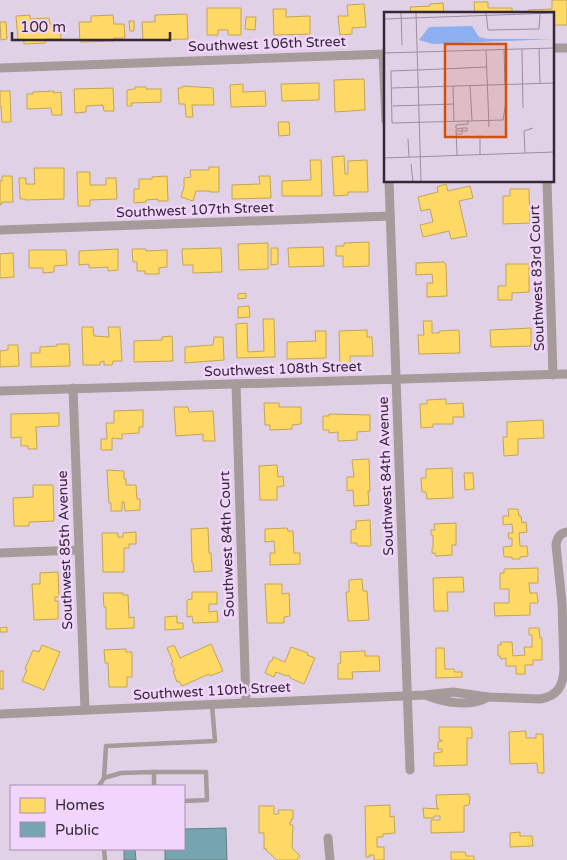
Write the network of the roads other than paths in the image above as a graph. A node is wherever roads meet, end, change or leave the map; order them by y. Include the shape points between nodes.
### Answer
1 (554, 48) edge
2 (567, 48) edge
3 (384, 54) edge
4 (0, 68) edge
5 (388, 182) edge
6 (547, 182) edge
7 (390, 216) junction
8 (0, 230) edge
9 (553, 374) junction
10 (567, 374) edge
11 (396, 379) junction
12 (236, 384) junction
13 (73, 388) junction
14 (0, 391) edge
15 (567, 532) edge
16 (79, 550) junction
17 (0, 553) edge
18 (565, 600) edge
19 (408, 695) junction
20 (246, 703) junction
21 (212, 705) junction
22 (85, 710) junction
23 (0, 714) edge
24 (410, 770) dead end
25 (154, 772) junction
26 (104, 778) junction
27 (100, 785) edge
28 (154, 785) edge
29 (185, 801) edge
30 (328, 838) dead end
31 (330, 860) edge

1 - 2 street
3 - 4 street, Southwest 106th Street
5 - 7 street, Southwest 84th Avenue
6 - 9 street, Southwest 83rd Court
7 - 8 street, Southwest 107th Street
7 - 11 street, Southwest 84th Avenue
9 - 10 street, Southwest 108th Street
9 - 11 street, Southwest 108th Street
11 - 12 street, Southwest 108th Street
11 - 19 street, Southwest 84th Avenue
12 - 13 street, Southwest 108th Street
12 - 20 street, Southwest 84th Court
13 - 14 street, Southwest 108th Street
13 - 16 street, Southwest 85th Avenue
15 - 18 street via 560,534 556,544
16 - 17 street
16 - 22 street, Southwest 85th Avenue
18 - 19 street, Southwest 110th Street via 563,677 553,695 540,699 453,692
19 - 20 street, Southwest 110th Street
19 - 24 street, Southwest 84th Avenue
20 - 21 street, Southwest 110th Street
21 - 22 street, Southwest 110th Street
21 - 26 lane via 215,741 106,746
22 - 23 street, Southwest 110th Street
25 - 26 lane via 121,773
25 - 28 lane
25 - 29 lane via 206,772 208,800
26 - 27 lane
30 - 31 street

